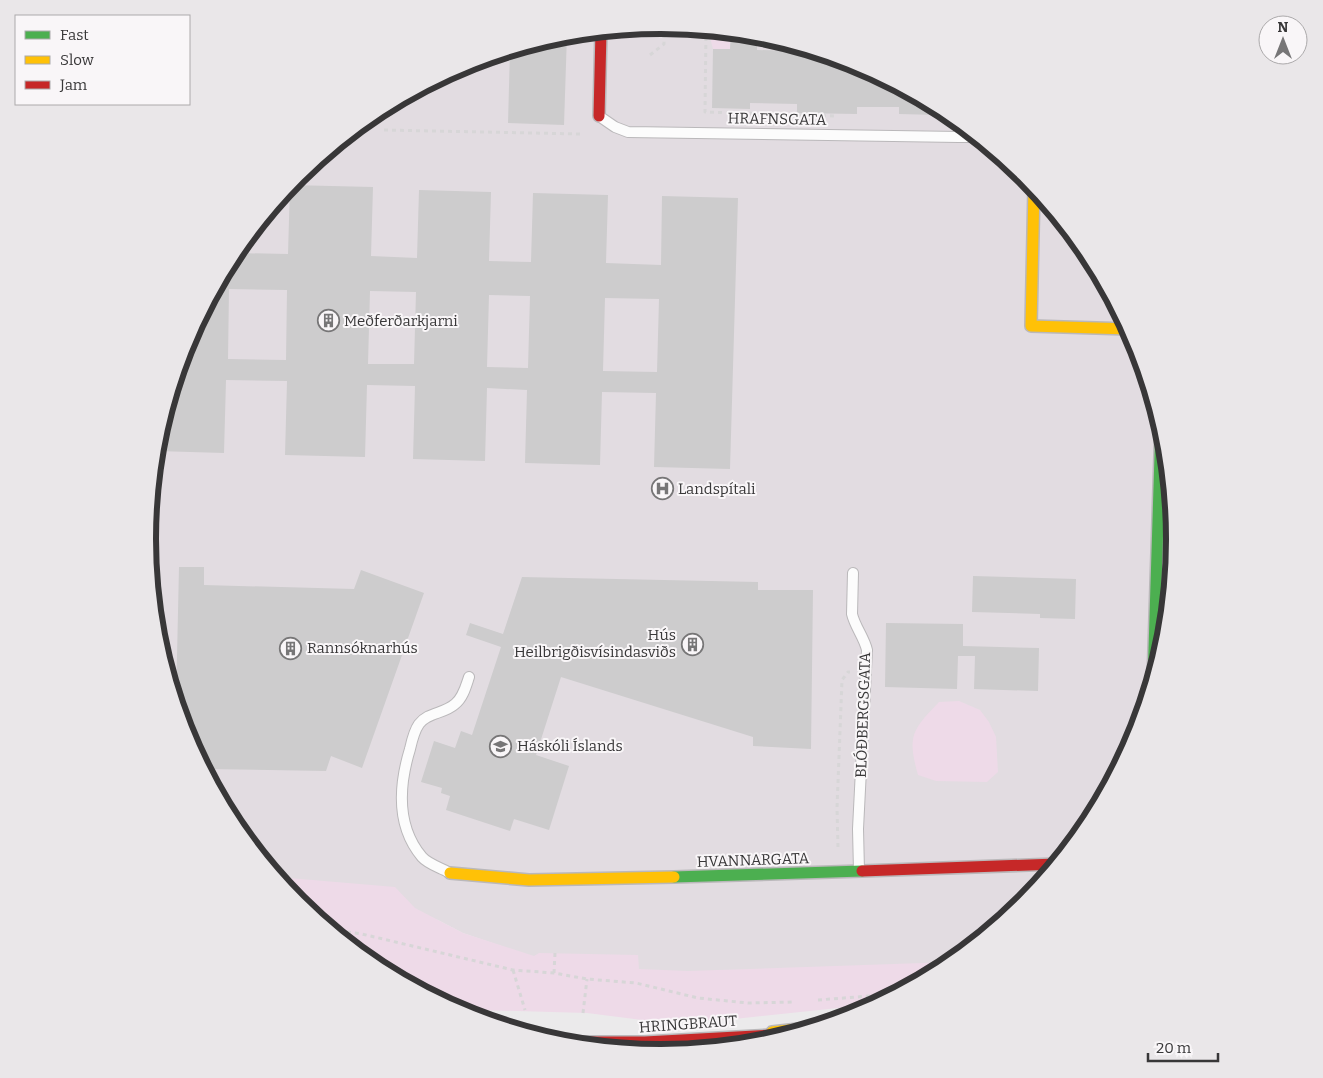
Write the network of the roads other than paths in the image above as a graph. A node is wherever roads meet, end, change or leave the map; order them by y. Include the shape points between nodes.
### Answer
1 (601, 38) edge
2 (599, 116) joint
3 (959, 131) edge
4 (959, 137) junction
5 (968, 137) edge
6 (1034, 198) edge
7 (1121, 329) edge
8 (1163, 483) edge
9 (852, 573) dead end
10 (1155, 647) edge
11 (469, 677) dead end
12 (1047, 864) edge
13 (859, 871) junction
14 (450, 873) joint
15 (774, 1031) edge
16 (741, 1035) junction
17 (762, 1035) edge
18 (627, 1043) edge

1 - 2 street
2 - 4 lane, HRAFNSGATA via 628,132
3 - 4 lane
4 - 5 lane, HRAFNSGATA
6 - 7 street via 1031,326
8 - 10 street via 1163,553
9 - 13 lane, BLÓÐBERGSGATA via 853,620 867,650
11 - 14 lane via 456,704 420,722 404,769 400,801 408,834 423,859
12 - 13 street, HVANNARGATA
13 - 14 street, HVANNARGATA via 595,880 529,880
15 - 16 street
16 - 17 street, HRINGBRAUT
16 - 18 street, HRINGBRAUT

